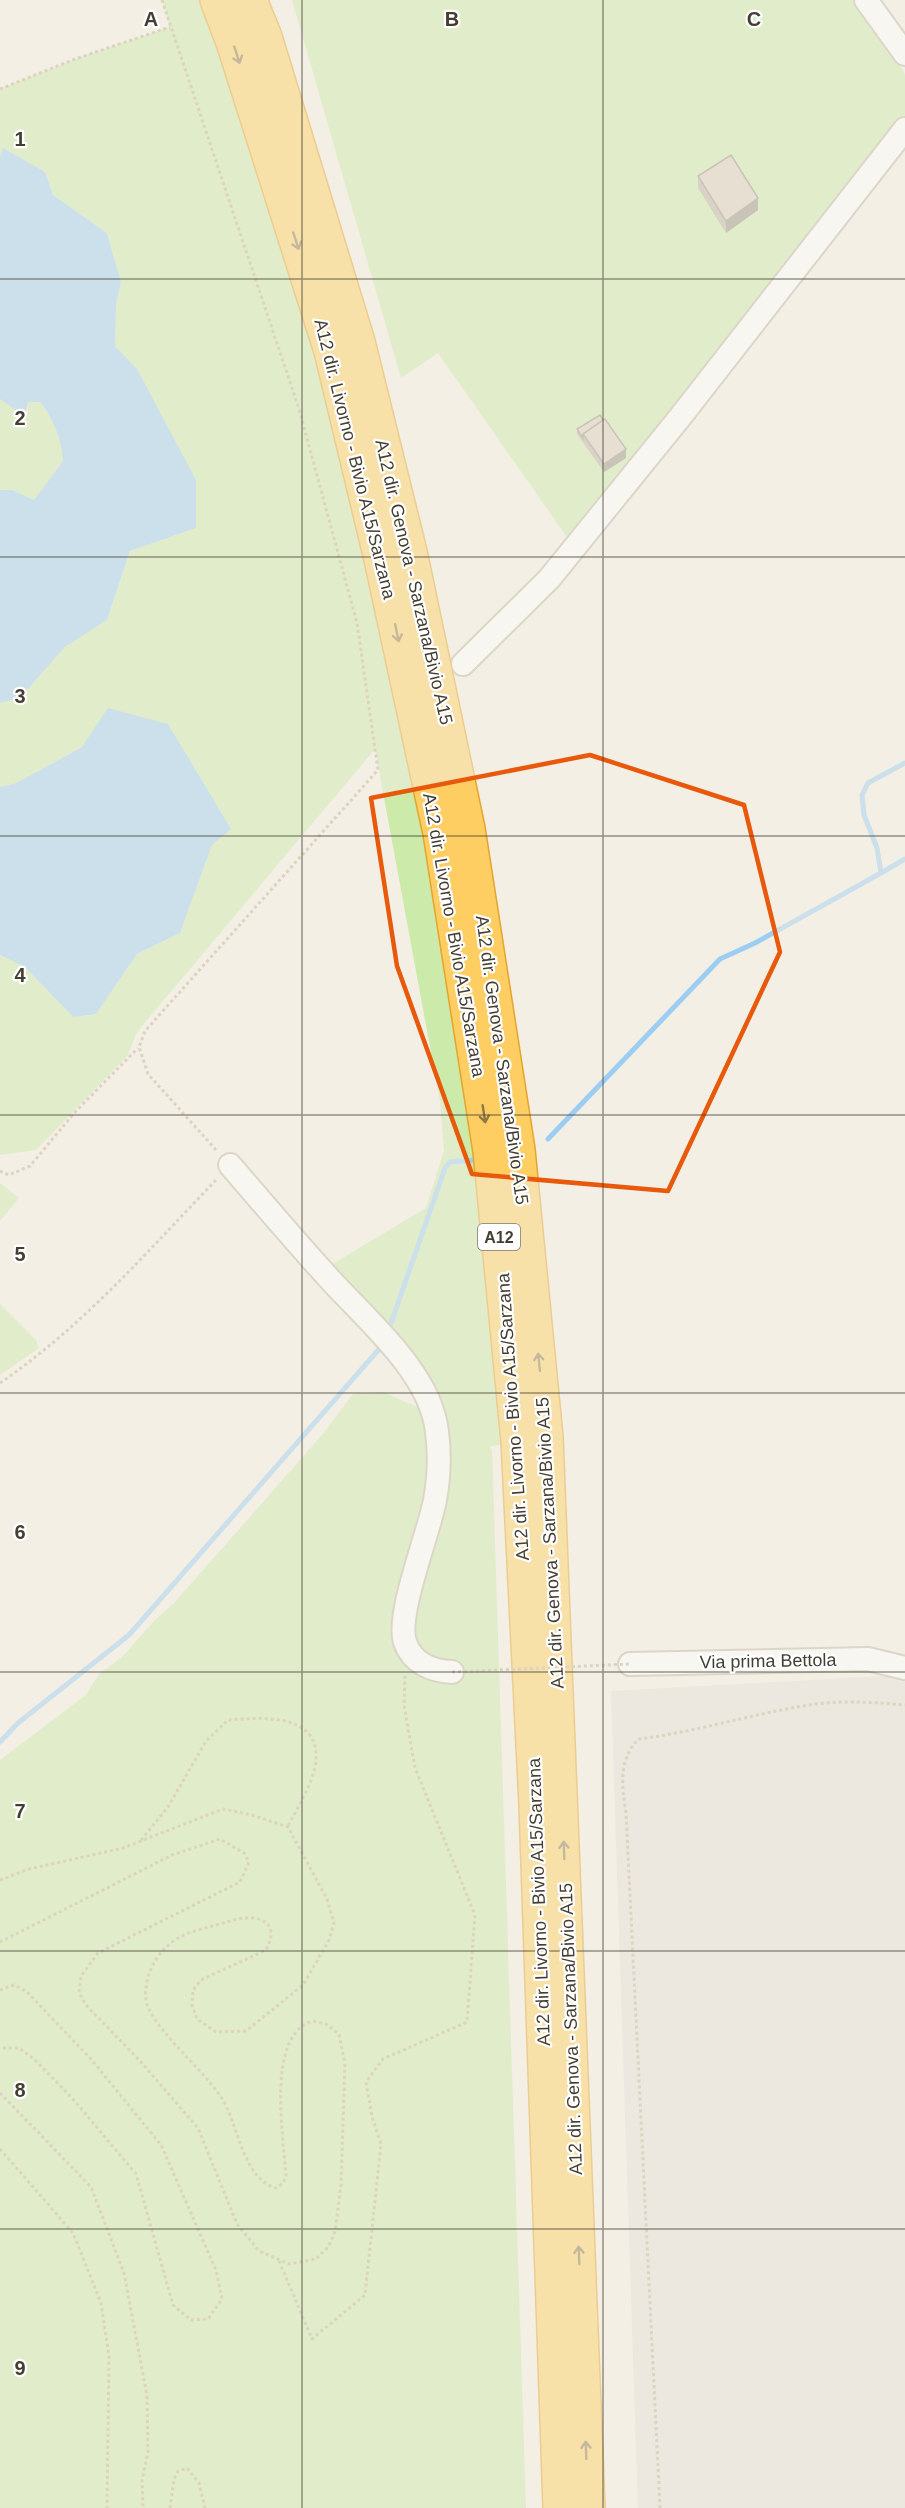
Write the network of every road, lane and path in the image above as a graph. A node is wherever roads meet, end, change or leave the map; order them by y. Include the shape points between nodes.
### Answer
1 (162, 0) edge
2 (217, 0) edge
3 (250, 0) edge
4 (866, 0) edge
5 (171, 27) junction
6 (905, 54) edge
7 (0, 89) edge
8 (905, 129) edge
9 (464, 664) dead end
10 (139, 1047) junction
11 (230, 1165) junction
12 (0, 1171) edge
13 (0, 1383) edge
14 (405, 1642) junction
15 (630, 1664) joint
16 (905, 1668) edge
17 (452, 1672) joint
18 (905, 1705) edge
19 (288, 1827) junction
20 (139, 1841) junction
21 (0, 1880) edge
22 (0, 1942) edge
23 (0, 1990) edge
24 (0, 2048) edge
25 (0, 2093) edge
26 (0, 2149) edge
27 (279, 2260) junction
28 (107, 2508) edge
29 (143, 2508) edge
30 (170, 2508) edge
31 (205, 2508) edge
32 (560, 2508) edge
33 (588, 2508) edge
34 (660, 2508) edge

1 - 5 path
2 -> 32 highway, A12 dir. Livorno - Bivio A15/Sarzana / A12 via 331,351 381,559 440,833 490,1151 518,1442 536,1805
33 -> 3 highway, A12 dir. Genova - Sarzana/Bivio A15 / A12 via 546,1437 518,1150 468,829 410,552 358,342 265,37
4 - 6 street
5 - 7 path
5 - 10 path via 302,420 357,623 378,770 145,1031
8 - 9 street via 549,579
10 - 11 path via 148,1074
10 - 12 path via 76,1111 30,1166 9,1175
11 - 13 path via 94,1308 44,1353
11 - 14 street via 396,1352 425,1392 436,1421 440,1455 435,1500 405,1617
14 - 17 street via 415,1658 433,1671
14 - 27 path via 404,1706 415,1768 475,1915 467,2022 383,2059 366,2082 381,2144 365,2295 312,2339
15 - 16 street, Via prima Bettola via 868,1659
15 - 17 path, bridge
18 - 34 path via 810,1705 638,1739 627,1752 621,1780 626,1813
19 - 20 path via 223,1809
19 - 20 path via 314,1769 313,1737 298,1725 281,1720 228,1719 206,1741 168,1807
19 - 27 path via 327,1899 334,1923 329,1940 303,1985 246,2031 216,2032 197,2019 192,1998 201,1980 266,1950 269,1945 269,1924 256,1917 240,1918 181,1936 159,1953 147,1976 146,2001 165,2033 222,2098 258,2179 276,2188 286,2176 281,2075 285,2048 301,2028 313,2021 326,2024 339,2034 345,2064 341,2184 335,2232 316,2259 289,2264
20 - 21 path
22 - 27 path via 172,1855 220,1839 244,1853 249,1862 240,1882 98,1953 81,1976 79,1993 198,2128 237,2224 259,2251
23 - 24 path via 14,1985 26,1991 91,2059 161,2145 218,2277 222,2299 208,2319 191,2320 173,2305 136,2174 74,2099 35,2060 19,2048
25 - 29 path via 92,2187 124,2273 147,2396
26 - 28 path via 73,2233 101,2303 109,2356
30 - 31 path via 174,2479 178,2471 188,2468 199,2483

